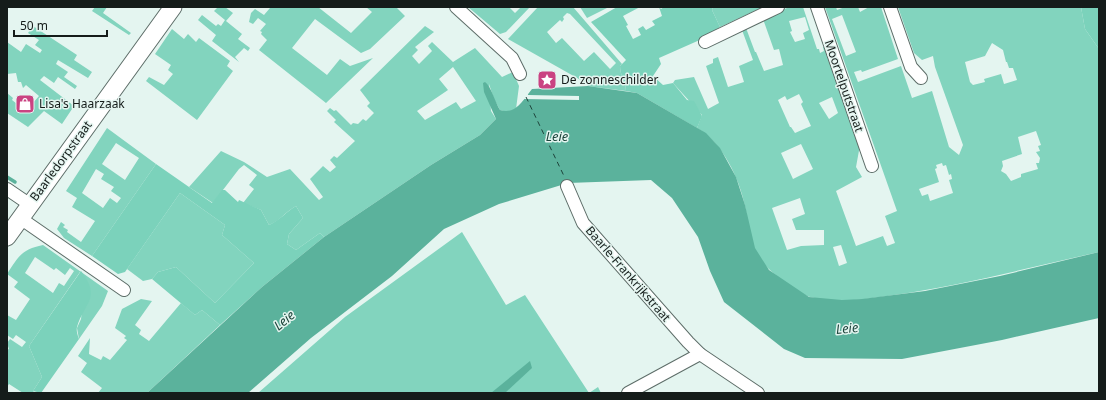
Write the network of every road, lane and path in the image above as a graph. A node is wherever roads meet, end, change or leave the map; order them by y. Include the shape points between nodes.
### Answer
1 (173, 7) edge
2 (456, 7) edge
3 (778, 7) edge
4 (817, 7) edge
5 (890, 7) edge
6 (705, 42) dead end
7 (520, 74) dead end
8 (921, 78) dead end
9 (872, 166) dead end
10 (567, 186) dead end
11 (7, 189) edge
12 (29, 204) junction
13 (20, 218) junction
14 (7, 237) edge
15 (124, 290) dead end
16 (700, 354) junction
17 (628, 393) edge
18 (758, 393) edge

1 - 12 main road, Baarledorpstraat
2 - 7 street via 512,58
3 - 6 street
4 - 9 street, Moortelputstraat
5 - 8 street via 911,67
10 - 16 street, Baarle-Frankrijkstraat via 583,223
11 - 12 street
12 - 13 main road, Baarledorpstraat
13 - 14 main road, Baarledorpstraat
13 - 15 street
16 - 17 street
16 - 18 street, Baarle-Frankrijkstraat

